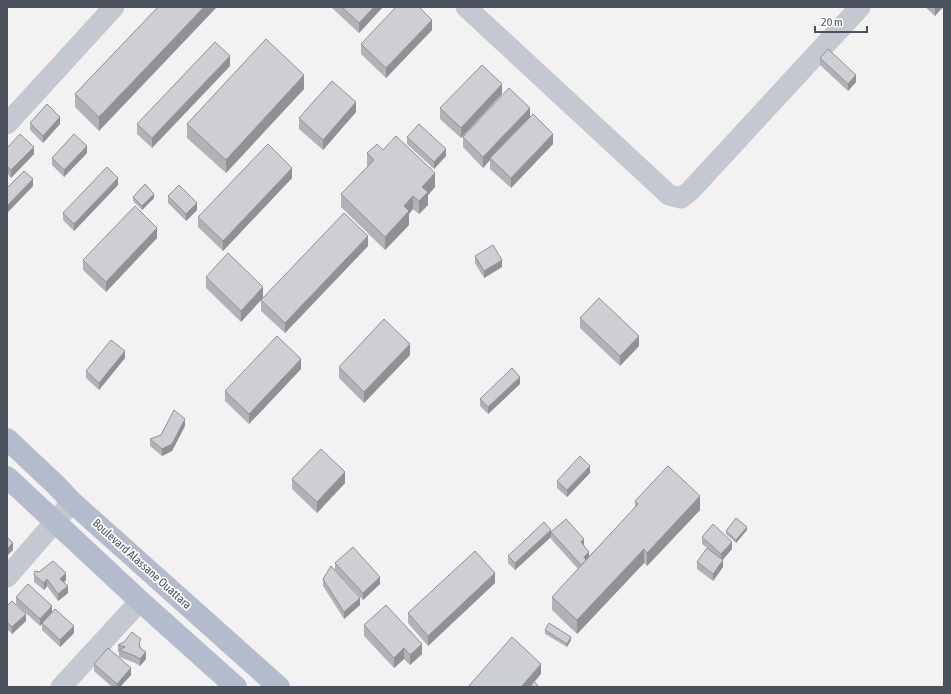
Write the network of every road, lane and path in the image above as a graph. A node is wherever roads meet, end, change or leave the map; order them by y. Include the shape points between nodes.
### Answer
1 (114, 7) edge
2 (466, 7) edge
3 (860, 7) edge
4 (7, 124) edge
5 (7, 439) edge
6 (7, 477) edge
7 (72, 502) junction
8 (56, 522) junction
9 (7, 577) edge
10 (140, 601) junction
11 (60, 687) edge
12 (236, 687) edge
13 (279, 687) edge

1 - 4 street
2 - 3 street via 669,196 681,198
5 - 7 main road, Boulevard Alassane Ouattara
6 - 8 main road
7 - 8 street
7 - 13 main road, Boulevard Alassane Ouattara
8 - 9 street
8 - 10 main road
10 - 11 street
10 - 12 main road

